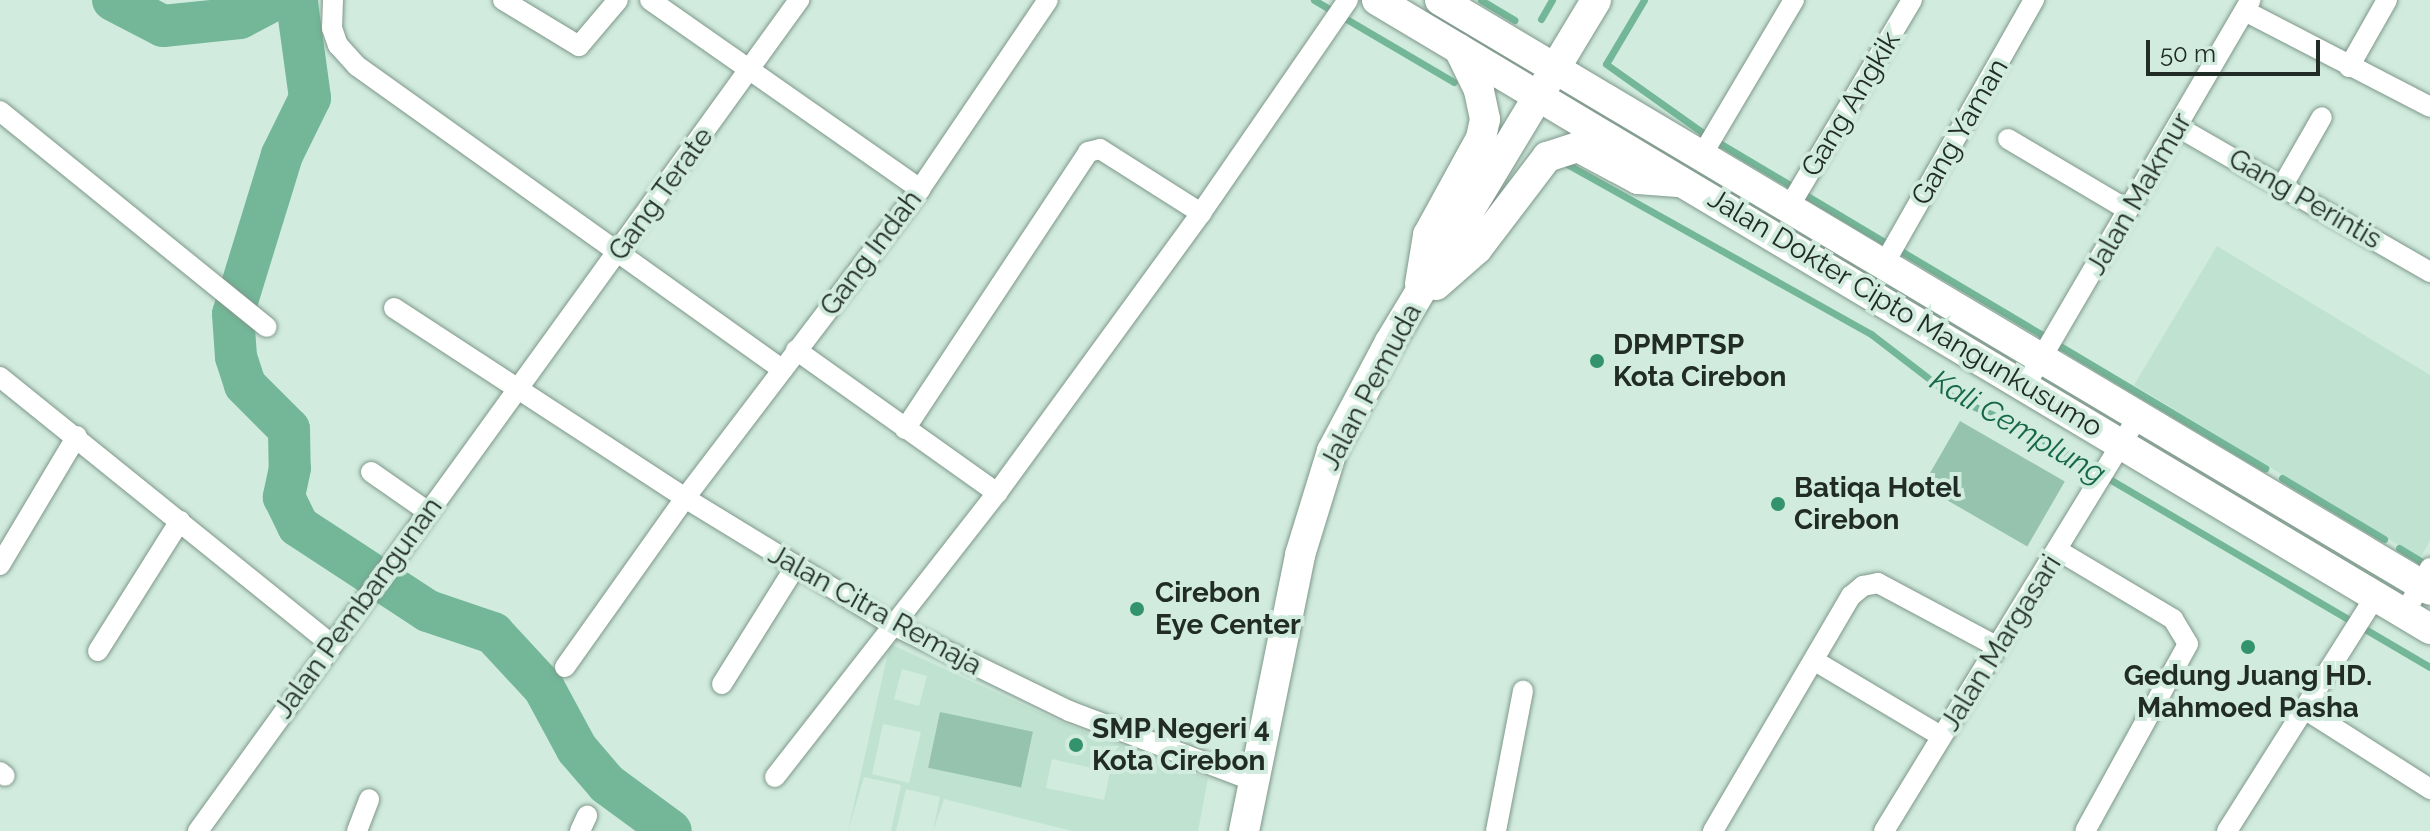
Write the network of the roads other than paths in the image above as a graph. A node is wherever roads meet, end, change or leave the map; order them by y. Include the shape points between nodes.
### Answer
1 (333, 0) edge
2 (503, 0) edge
3 (618, 0) edge
4 (650, 0) edge
5 (799, 0) edge
6 (1048, 0) edge
7 (1348, 0) edge
8 (1377, 0) edge
9 (1440, 0) edge
10 (1596, 0) edge
11 (1794, 0) edge
12 (1912, 0) edge
13 (2034, 0) edge
14 (2387, 0) edge
15 (2248, 6) edge
16 (1462, 56) junction
17 (2349, 67) junction
18 (1556, 69) junction
19 (750, 73) junction
20 (1540, 97) junction
21 (2430, 107) edge
22 (0, 111) edge
23 (2322, 117) dead end
24 (2178, 127) junction
25 (2008, 139) dead end
26 (1702, 155) junction
27 (1685, 181) junction
28 (2283, 185) junction
29 (920, 189) junction
30 (1789, 207) junction
31 (2128, 210) junction
32 (1201, 213) junction
33 (616, 254) junction
34 (1884, 264) junction
35 (2430, 272) edge
36 (1418, 297) junction
37 (394, 308) dead end
38 (267, 327) dead end
39 (796, 350) junction
40 (2041, 358) junction
41 (783, 370) junction
42 (0, 377) edge
43 (2025, 386) junction
44 (522, 389) junction
45 (2138, 416) junction
46 (905, 429) junction
47 (77, 436) junction
48 (2118, 449) junction
49 (371, 472) dead end
50 (997, 493) junction
51 (685, 498) junction
52 (427, 511) junction
53 (180, 521) junction
54 (2059, 551) junction
55 (0, 565) edge
56 (795, 567) junction
57 (2427, 581) edge
58 (2370, 605) junction
59 (2417, 622) edge
60 (895, 626) junction
61 (332, 645) junction
62 (1996, 646) junction
63 (98, 651) dead end
64 (1815, 661) junction
65 (565, 667) dead end
66 (722, 684) dead end
67 (1523, 691) dead end
68 (2303, 708) junction
69 (1941, 736) junction
70 (775, 777) dead end
71 (1254, 781) junction
72 (2430, 789) edge
73 (369, 799) dead end
74 (198, 831) edge
75 (357, 831) edge
76 (1244, 831) edge
77 (1496, 831) edge
78 (1713, 831) edge
79 (1884, 831) edge
80 (2085, 831) edge
81 (2227, 831) edge

1 - 33 street via 332,28 338,45 357,66
2 - 3 street via 579,46
4 - 19 street
5 - 19 street, Gang Terate
6 - 29 street, Gang Indah
7 - 32 street
8 - 16 main road, Jalan Dokter Cipto Mangunkusumo
9 - 18 main road, Jalan Dokter Cipto Mangunkusumo
10 - 18 main road, Jalan Pemuda
11 - 26 street
12 - 30 street, Gang Angkik
13 - 34 street, Gang Yaman
14 - 17 street
15 - 17 street
15 - 24 street, Jalan Makmur
16 - 20 main road, Jalan Dokter Cipto Mangunkusumo
16 - 36 main road via 1483,103 1481,138 1428,235
17 - 21 street
18 - 20 main road, Jalan Pemuda
18 - 26 main road, Jalan Dokter Cipto Mangunkusumo
19 - 29 street
19 - 33 street, Gang Terate
20 - 27 main road, Jalan Dokter Cipto Mangunkusumo
20 - 36 main road, Jalan Pemuda
22 - 38 street
23 - 28 street
24 - 28 street, Gang Perintis
24 - 31 street, Jalan Makmur
25 - 31 street
26 - 30 main road, Jalan Dokter Cipto Mangunkusumo
27 - 36 main road via 1659,184 1638,179 1574,147 1540,162 1477,249
27 - 43 main road, Jalan Dokter Cipto Mangunkusumo
28 - 35 street, Gang Perintis
29 - 39 street, Gang Indah
30 - 34 main road, Jalan Dokter Cipto Mangunkusumo
31 - 40 street, Jalan Makmur
32 - 46 street via 1100,149 1088,152
32 - 50 street
33 - 41 street
33 - 44 street, Gang Terate
34 - 40 main road, Jalan Dokter Cipto Mangunkusumo
36 - 71 main road, Jalan Pemuda via 1332,451 1311,512
37 - 44 street, Jalan Citra Remaja
39 - 41 street, Gang Indah
39 - 46 street
40 - 43 street, Jalan Makmur
40 - 45 main road, Jalan Dokter Cipto Mangunkusumo
41 - 51 street, Gang Indah
42 - 47 street
43 - 48 main road, Jalan Dokter Cipto Mangunkusumo
44 - 51 street, Jalan Citra Remaja
44 - 52 street, Jalan Pembangunan
45 - 48 street, Jalan Margasari
45 - 57 main road, Jalan Dokter Cipto Mangunkusumo
46 - 50 street
47 - 53 street
47 - 55 street
48 - 54 street, Jalan Margasari
48 - 58 main road, Jalan Dokter Cipto Mangunkusumo
49 - 52 street
50 - 60 street
51 - 56 street, Jalan Citra Remaja
51 - 65 street, Gang Indah
52 - 61 street, Jalan Pembangunan
53 - 61 street
53 - 63 street
54 - 62 street, Jalan Margasari
54 - 80 street via 2173,619 2188,644
56 - 60 street, Jalan Citra Remaja
56 - 66 street
57 - 59 street
58 - 59 main road, Jalan Dokter Cipto Mangunkusumo
58 - 68 street
60 - 70 street
60 - 71 street, Jalan Citra Remaja via 1069,711
61 - 74 street, Jalan Pembangunan
62 - 64 street via 1870,583 1851,596
62 - 69 street, Jalan Margasari
64 - 69 street
64 - 78 street
67 - 77 street
68 - 72 street
68 - 81 street
69 - 79 street, Jalan Margasari
71 - 76 main road, Jalan Pemuda
73 - 75 street

